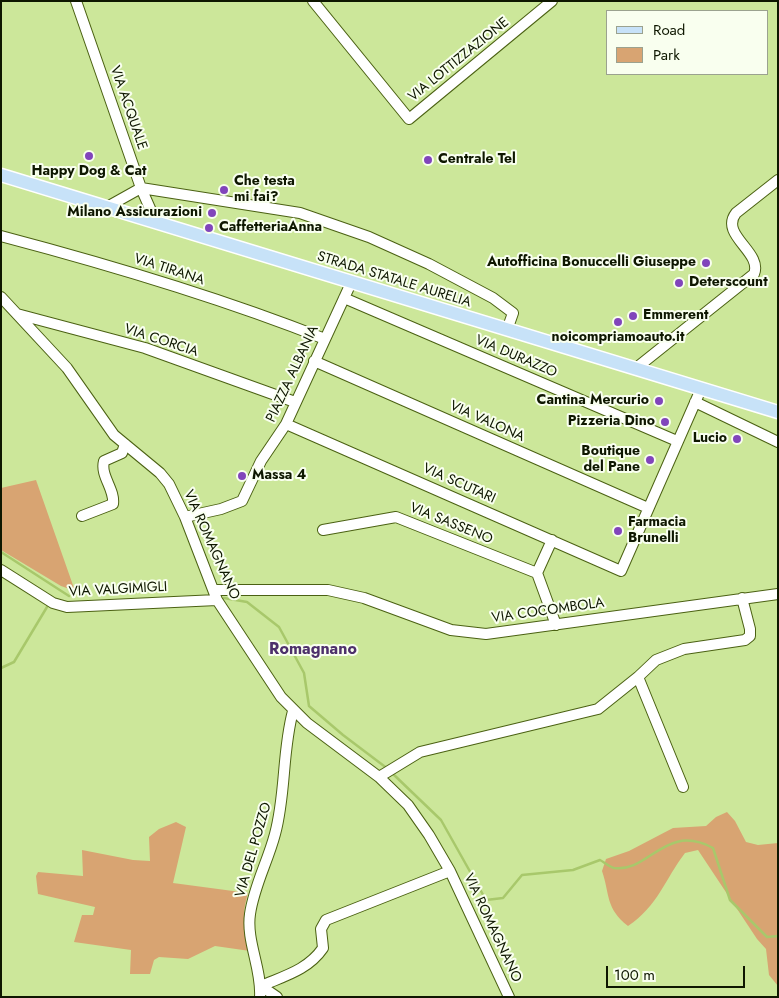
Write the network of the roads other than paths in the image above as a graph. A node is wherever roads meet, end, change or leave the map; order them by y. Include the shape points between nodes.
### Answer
1 (76, 1) edge
2 (313, 1) edge
3 (552, 1) edge
4 (1, 175) edge
5 (778, 180) edge
6 (141, 188) junction
7 (107, 207) junction
8 (156, 222) junction
9 (1, 236) edge
10 (351, 283) junction
11 (1, 297) edge
12 (344, 298) junction
13 (16, 313) junction
14 (507, 330) junction
15 (325, 339) junction
16 (314, 361) junction
17 (634, 369) junction
18 (701, 389) junction
19 (295, 402) junction
20 (695, 402) junction
21 (778, 412) edge
22 (286, 424) junction
23 (677, 441) junction
24 (778, 442) edge
25 (125, 444) junction
26 (648, 508) junction
27 (82, 516) dead end
28 (185, 517) junction
29 (322, 530) dead end
30 (552, 540) junction
31 (1, 570) edge
32 (537, 573) junction
33 (778, 594) edge
34 (215, 595) junction
35 (742, 598) junction
36 (556, 625) junction
37 (638, 677) junction
38 (293, 711) junction
39 (386, 773) junction
40 (683, 787) dead end
41 (450, 871) junction
42 (260, 991) edge
43 (277, 997) edge
44 (509, 997) edge

1 - 6 street, VIA ACQUALE
2 - 3 street, VIA LOTTIZZAZIONE via 409,119
4 - 7 main road, STRADA STATALE AURELIA
5 - 17 street via 736,213 731,221 732,230 755,263 754,274
6 - 7 street
6 - 8 street, VIA ACQUALE
6 - 14 street via 300,213 369,237 493,298 513,313
7 - 8 main road, STRADA STATALE AURELIA
8 - 10 main road, STRADA STATALE AURELIA
9 - 15 street, VIA TIRANA via 121,269 260,313
10 - 12 street, PIAZZA ALBANIA
10 - 14 main road, STRADA STATALE AURELIA
11 - 13 street, VIA ROMAGNANO
12 - 15 street, PIAZZA ALBANIA
12 - 23 street, VIA DURAZZO
13 - 19 street, VIA CORCIA via 145,348
13 - 25 street, VIA ROMAGNANO via 67,368 114,435
14 - 17 main road, STRADA STATALE AURELIA
15 - 16 street, PIAZZA ALBANIA
16 - 19 street, PIAZZA ALBANIA
16 - 26 street, VIA VALONA
17 - 18 main road, STRADA STATALE AURELIA
18 - 20 street
18 - 21 main road, STRADA STATALE AURELIA
19 - 22 street, PIAZZA ALBANIA
20 - 23 street
20 - 24 street
22 - 28 street, PIAZZA ALBANIA via 261,461 242,501
22 - 30 street, VIA SCUTARI
23 - 26 street
25 - 27 street via 122,453 104,461 102,467 113,504
25 - 28 street, VIA ROMAGNANO via 160,473
26 - 30 street, VIA SCUTARI via 621,571
28 - 34 street, VIA ROMAGNANO
29 - 32 street, VIA SASSENO via 396,517
30 - 32 street
31 - 34 street, VIA VALGIMIGLI via 53,603 67,607
32 - 36 street
33 - 35 street, VIA COCOMBOLA
34 - 36 street, VIA COCOMBOLA via 328,590 364,598 465,633 486,634
34 - 38 street, VIA ROMAGNANO
35 - 36 street, VIA COCOMBOLA
35 - 37 street via 750,636 745,640 684,649 656,660
37 - 39 street via 598,709 420,752
37 - 40 street
38 - 39 street, VIA ROMAGNANO
38 - 42 street, VIA DEL POZZO via 286,734 283,797 250,916
39 - 41 street, VIA ROMAGNANO via 430,835
41 - 42 street, VIA ROMAGNANO via 326,920 322,929 323,948 318,955 307,966
41 - 44 street, VIA ROMAGNANO
42 - 43 street

